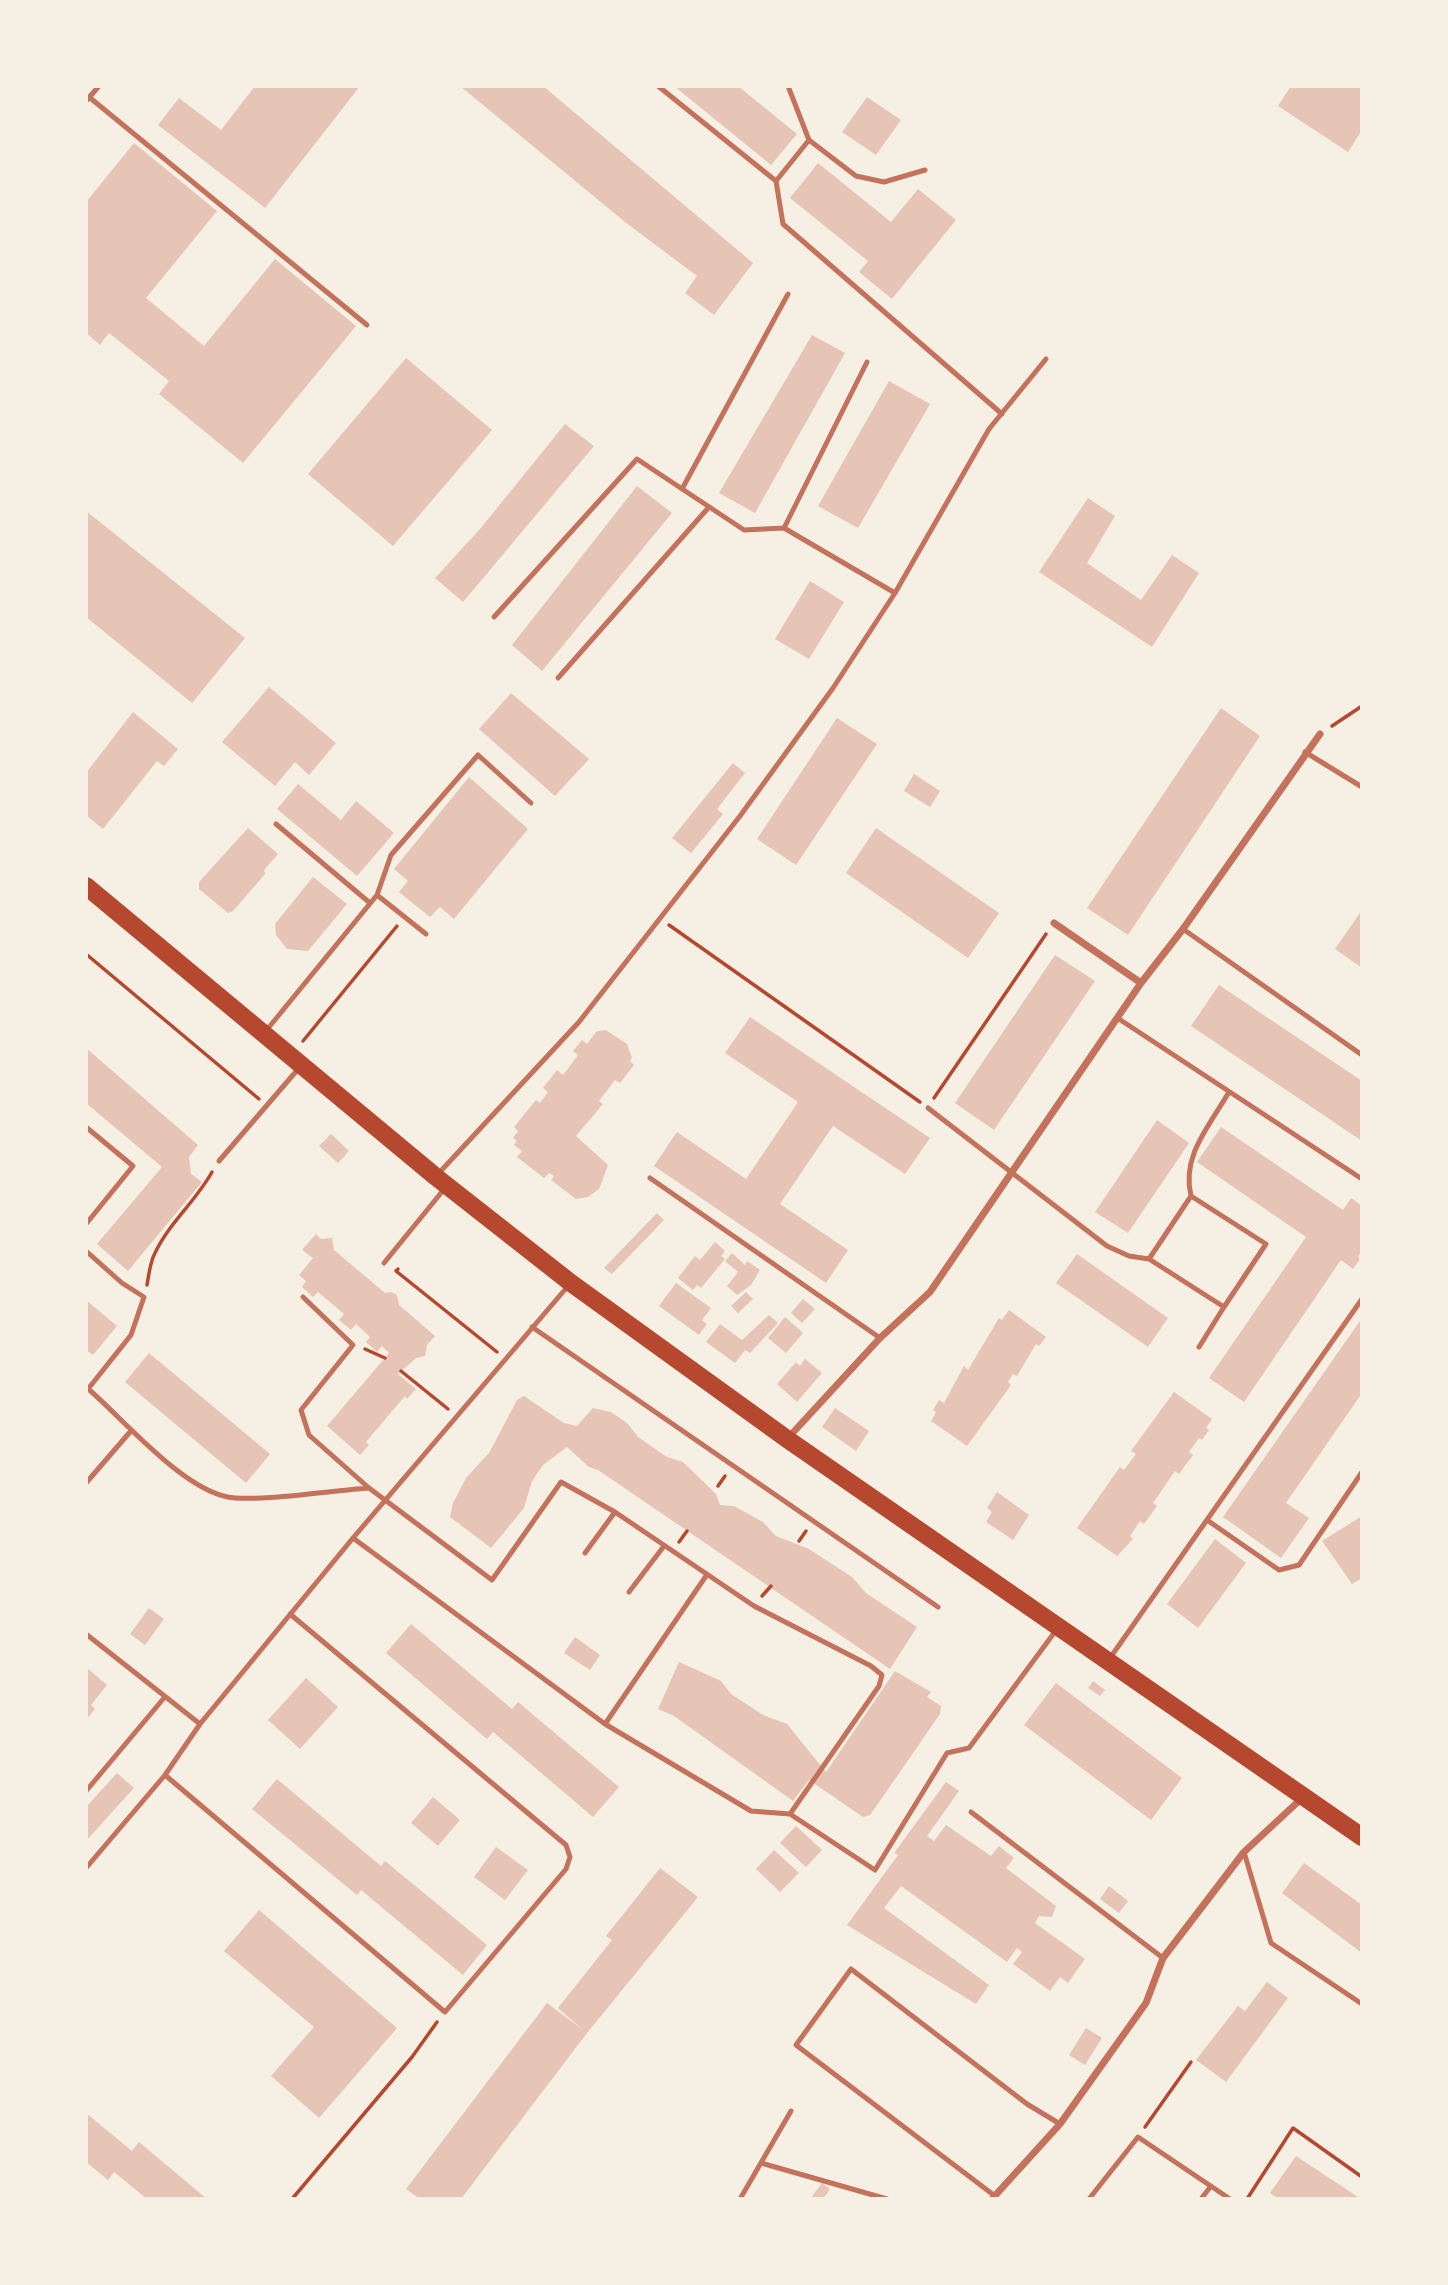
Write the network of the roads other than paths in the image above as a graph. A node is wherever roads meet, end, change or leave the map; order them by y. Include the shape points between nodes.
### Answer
1 (99, 86) edge
2 (658, 86) edge
3 (788, 86) edge
4 (87, 99) edge
5 (809, 140) junction
6 (925, 170) dead end
7 (776, 181) junction
8 (788, 294) dead end
9 (367, 325) dead end
10 (1046, 359) dead end
11 (867, 362) dead end
12 (1002, 414) junction
13 (682, 489) junction
14 (709, 507) junction
15 (783, 527) junction
16 (895, 593) junction
17 (494, 617) dead end
18 (558, 678) dead end
19 (1320, 734) road end
20 (1305, 752) junction
21 (1362, 787) edge
22 (531, 803) dead end
23 (276, 824) dead end
24 (86, 886) edge
25 (377, 895) junction
26 (370, 904) junction
27 (1054, 923) road end
28 (1183, 929) junction
29 (426, 934) dead end
30 (1141, 983) junction
31 (1119, 1019) junction
32 (263, 1034) junction
33 (1362, 1055) edge
34 (302, 1065) junction
35 (1229, 1092) junction
36 (928, 1108) road end
37 (86, 1127) edge
38 (219, 1161) road end
39 (1012, 1176) junction
40 (650, 1178) dead end
41 (1362, 1179) edge
42 (442, 1181) junction
43 (1191, 1196) junction
44 (86, 1224) edge
45 (86, 1251) edge
46 (1149, 1259) junction
47 (384, 1263) dead end
48 (571, 1283) junction
49 (303, 1297) dead end
50 (1362, 1299) edge
51 (1224, 1307) junction
52 (532, 1327) junction
53 (880, 1338) junction
54 (1199, 1347) dead end
55 (87, 1388) edge
56 (130, 1432) junction
57 (787, 1439) junction
58 (1362, 1472) edge
59 (86, 1483) edge
60 (369, 1488) junction
61 (386, 1500) junction
62 (615, 1512) junction
63 (1208, 1520) junction
64 (353, 1538) junction
65 (664, 1546) junction
66 (585, 1553) dead end
67 (706, 1576) junction
68 (629, 1592) dead end
69 (938, 1607) dead end
70 (290, 1614) junction
71 (1059, 1626) junction
72 (86, 1634) edge
73 (1108, 1661) junction
74 (164, 1698) junction
75 (200, 1724) junction
76 (605, 1724) junction
77 (165, 1775) junction
78 (86, 1791) edge
79 (1305, 1795) junction
80 (971, 1812) dead end
81 (790, 1814) junction
82 (1362, 1837) edge
83 (1244, 1852) junction
84 (86, 1868) edge
85 (1163, 1958) junction
86 (1362, 2004) edge
87 (791, 2111) dead end
88 (1060, 2124) junction
89 (761, 2163) junction
90 (1211, 2186) junction
91 (994, 2197) edge
92 (740, 2199) edge
93 (887, 2199) edge
94 (1089, 2199) edge
95 (1201, 2199) edge
96 (1230, 2199) edge

1 - 4 lane
2 - 7 lane
3 - 5 lane
4 - 9 lane
5 - 6 lane via 856,176 884,182
5 - 7 lane
7 - 12 lane via 783,224
8 - 13 lane
10 - 12 lane
11 - 15 lane
12 - 16 lane
13 - 14 lane
13 - 17 lane via 637,458
14 - 15 lane via 744,530
14 - 18 lane
15 - 16 lane
16 - 42 lane via 833,688 662,920
19 - 20 street
20 - 21 lane
20 - 28 street
22 - 25 lane via 478,755 391,855
23 - 26 lane
24 - 32 main road
25 - 26 lane
25 - 29 lane
26 - 32 lane
27 - 30 street
28 - 30 street
28 - 33 lane
30 - 31 street
31 - 35 lane
31 - 39 street
32 - 34 main road
34 - 38 lane
34 - 42 main road
35 - 41 lane
35 - 43 lane via 1189,1159 1186,1179
36 - 39 lane
37 - 44 lane via 133,1166
39 - 46 lane via 1107,1246
39 - 53 street via 930,1292
40 - 53 lane
42 - 47 lane
42 - 48 main road
43 - 46 lane
43 - 51 lane via 1266,1244
45 - 55 lane via 144,1297 131,1335
46 - 51 lane
48 - 52 lane
48 - 57 main road
49 - 60 lane via 353,1345 301,1410 309,1435
50 - 63 lane
51 - 54 lane
52 - 61 lane
52 - 69 lane
53 - 57 street
55 - 56 lane
56 - 59 lane
56 - 60 lane via 202,1487 233,1498
57 - 71 main road
58 - 63 lane via 1299,1565 1279,1570
60 - 61 lane
61 - 62 lane via 492,1580 561,1482
61 - 64 lane
62 - 65 lane
62 - 66 lane
63 - 73 lane
64 - 70 lane
64 - 76 lane
65 - 67 lane
65 - 68 lane
67 - 76 lane
67 - 81 lane via 882,1675 879,1686
70 - 75 lane
70 - 77 lane via 566,1845 570,1857 566,1869 445,2012
71 - 73 main road
71 - 81 lane via 969,1748 947,1753 876,1870
72 - 74 lane
73 - 79 main road
74 - 75 lane
74 - 78 lane
75 - 77 lane
76 - 81 lane via 751,1811
77 - 84 lane
79 - 82 main road
79 - 83 street
80 - 85 lane
83 - 85 street
83 - 86 lane via 1271,1943
85 - 88 street via 1146,2003
87 - 89 lane
88 - 91 street
88 - 91 lane via 1027,2104 851,1969 796,2045
89 - 92 lane
89 - 93 lane
90 - 94 lane via 1138,2137
90 - 95 lane
90 - 96 lane

